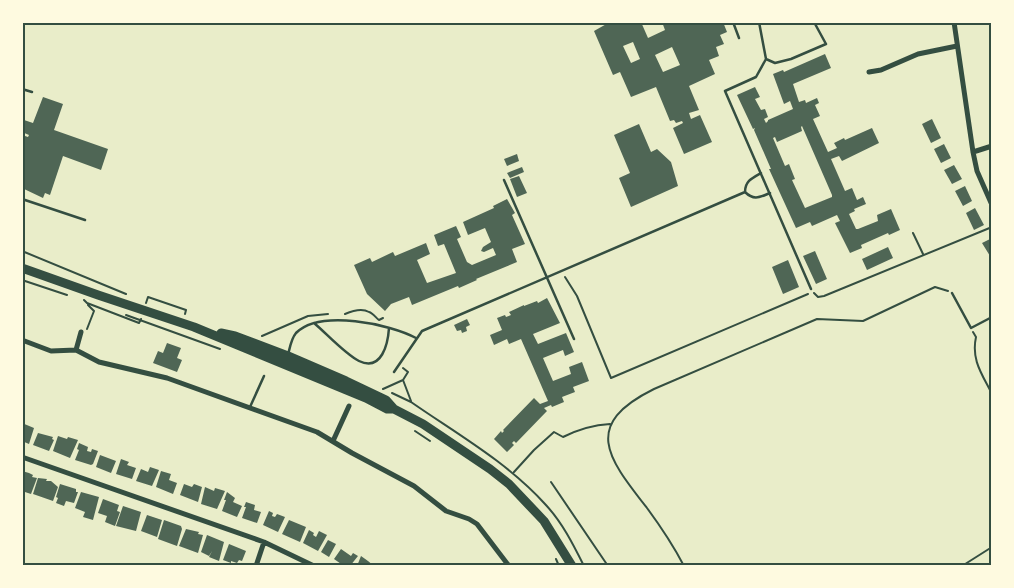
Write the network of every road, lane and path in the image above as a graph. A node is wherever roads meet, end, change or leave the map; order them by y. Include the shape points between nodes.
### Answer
1 (734, 22) edge
2 (758, 22) edge
3 (814, 22) edge
4 (954, 22) edge
5 (739, 38) dead end
6 (958, 46) junction
7 (766, 59) junction
8 (869, 72) dead end
9 (22, 89) edge
10 (32, 92) dead end
11 (992, 146) edge
12 (973, 152) junction
13 (761, 173) junction
14 (504, 180) dead end
15 (745, 192) junction
16 (770, 193) junction
17 (22, 199) edge
18 (992, 205) edge
19 (85, 220) dead end
20 (992, 227) edge
21 (913, 234) dead end
22 (22, 251) edge
23 (923, 254) junction
24 (22, 268) edge
25 (562, 270) junction
26 (546, 277) junction
27 (22, 280) edge
28 (812, 291) junction
29 (952, 293) joint
30 (126, 294) dead end
31 (71, 296) dead end
32 (143, 300) dead end
33 (87, 303) junction
34 (151, 303) dead end
35 (94, 306) dead end
36 (182, 309) dead end
37 (185, 314) dead end
38 (992, 317) edge
39 (314, 323) junction
40 (194, 327) junction
41 (389, 328) junction
42 (970, 328) junction
43 (81, 332) joint
44 (416, 338) junction
45 (574, 339) dead end
46 (22, 340) edge
47 (76, 350) junction
48 (223, 350) dead end
49 (288, 356) junction
50 (399, 365) junction
51 (394, 372) dead end
52 (264, 376) dead end
53 (403, 380) junction
54 (383, 389) dead end
55 (992, 394) edge
56 (411, 402) dead end
57 (349, 406) dead end
58 (250, 407) junction
59 (394, 409) junction
60 (612, 424) junction
61 (409, 427) dead end
62 (333, 441) junction
63 (433, 443) dead end
64 (22, 457) edge
65 (514, 472) dead end
66 (551, 482) dead end
67 (264, 542) junction
68 (992, 547) edge
69 (553, 553) dead end
70 (256, 566) edge
71 (314, 566) edge
72 (509, 566) edge
73 (559, 566) edge
74 (572, 566) edge
75 (608, 566) edge
76 (684, 566) edge
77 (962, 566) edge

1 - 5 lane
2 - 7 lane
3 - 7 lane via 826,44 783,61 775,63
4 - 6 street
6 - 8 street via 918,54
6 - 12 street
7 - 13 lane via 756,77 725,91
9 - 10 lane
11 - 12 street
12 - 18 street
13 - 15 lane via 748,180
13 - 16 lane
14 - 26 lane
15 - 16 lane via 754,199
15 - 25 lane
16 - 28 lane
17 - 19 lane
20 - 23 path
21 - 23 path
22 - 30 path
23 - 28 path via 824,296 818,297
24 - 40 main road
25 - 26 lane
25 - 28 path via 577,296 611,378
26 - 44 lane via 422,331
26 - 45 lane
27 - 31 path
29 - 42 lane
29 - 60 path via 935,288 863,321 817,318 638,397 617,414
32 - 34 path
33 - 35 path
33 - 43 path via 94,312 86,332
33 - 48 path via 82,299
36 - 37 path via 186,310
38 - 42 lane
39 - 41 lane via 326,320 371,322
39 - 41 lane via 352,356 367,363 383,355
39 - 49 lane via 295,334
40 - 49 main road via 235,336
40 - 59 main road via 387,409
41 - 44 lane
42 - 55 path via 976,338 975,359
43 - 47 street
44 - 50 lane
46 - 47 street via 51,351
47 - 58 street via 98,362 168,378
49 - 59 main road via 380,396
50 - 51 lane
50 - 53 path via 408,372
52 - 58 lane
53 - 54 path
53 - 56 path
57 - 62 street
58 - 62 street via 302,425
59 - 74 main road via 423,424 509,484 544,521
60 - 65 path via 586,427 563,438 554,432
60 - 76 path via 608,438 609,453 619,473 670,540
61 - 63 path
62 - 72 street via 414,486 446,511 478,524
64 - 67 street
66 - 75 path
67 - 70 street
67 - 71 street
68 - 77 path
69 - 73 path

